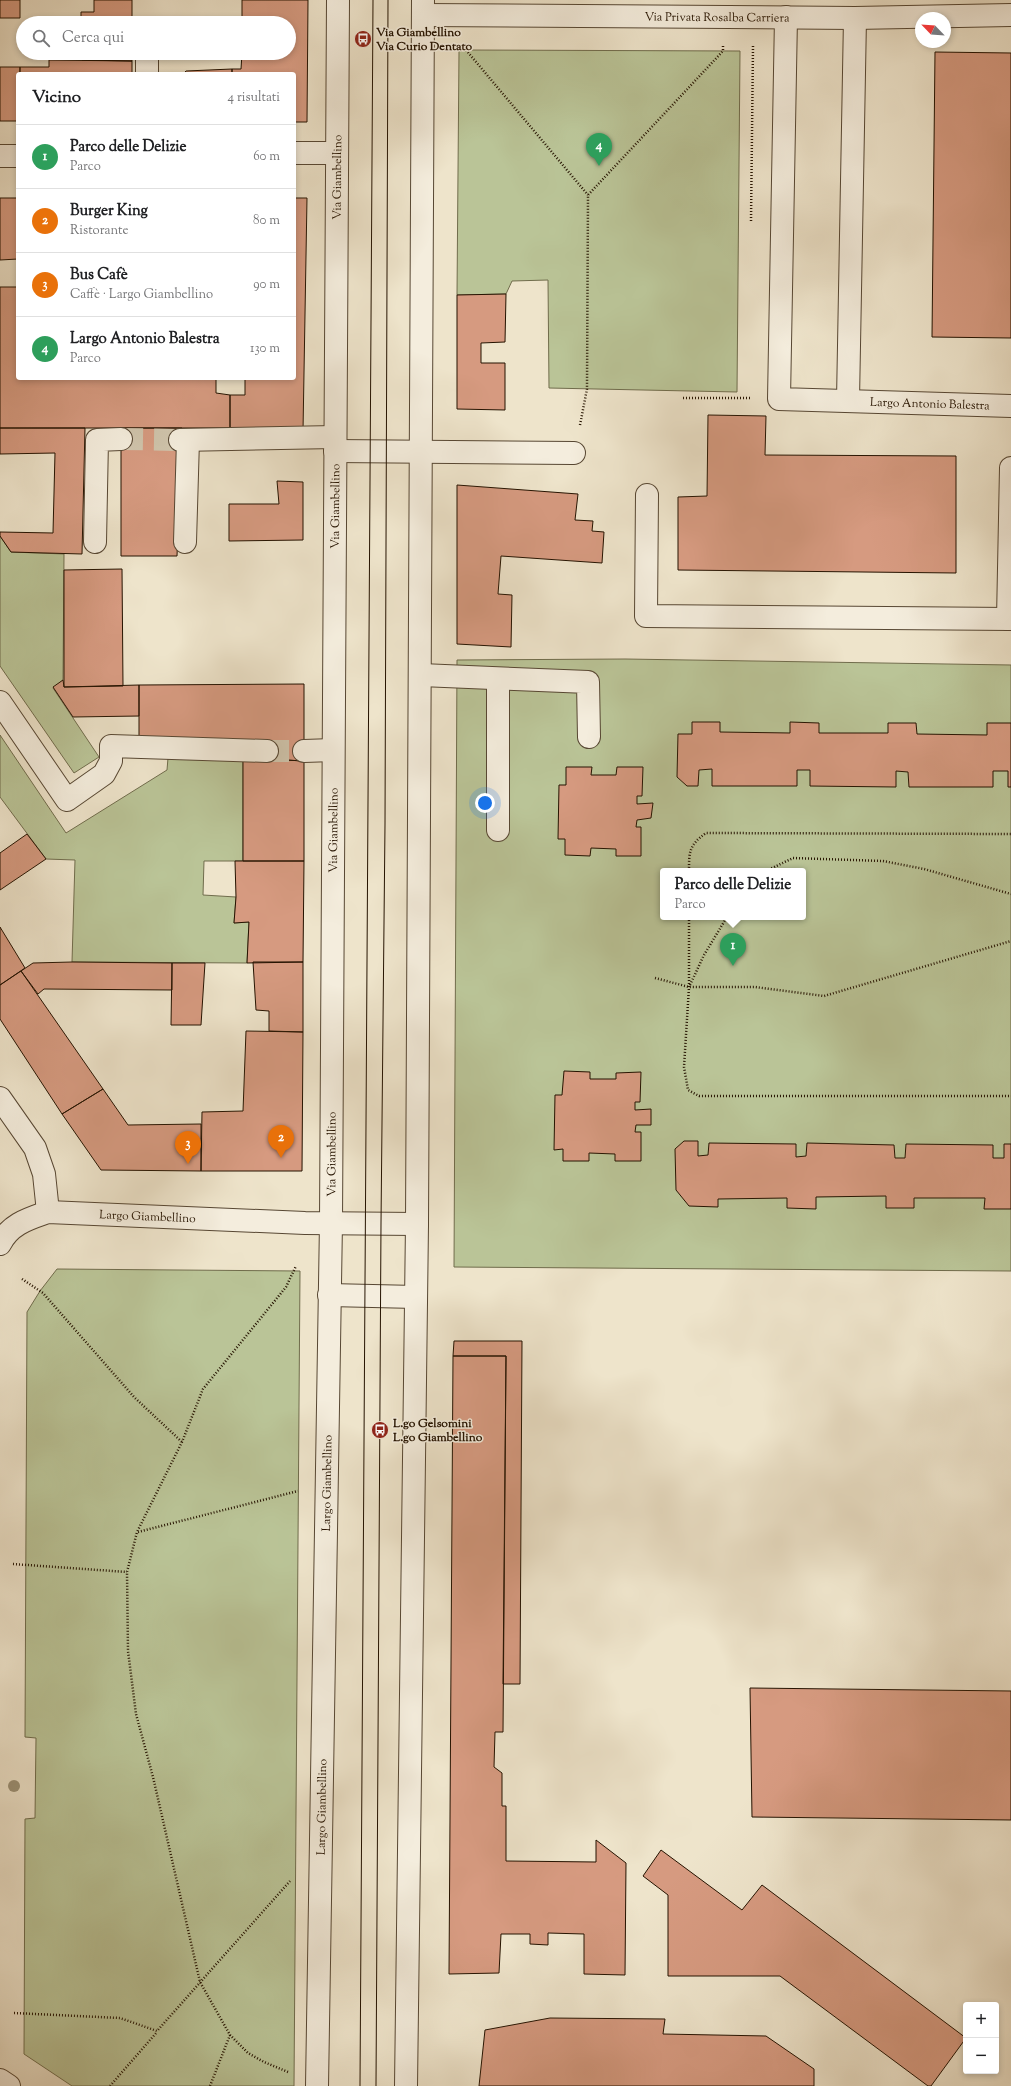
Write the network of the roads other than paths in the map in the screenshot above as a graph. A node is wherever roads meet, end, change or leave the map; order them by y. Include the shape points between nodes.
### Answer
1 (338, 0) edge
2 (423, 8) edge
3 (700, 8) edge
4 (782, 11) edge
5 (1011, 16) edge
6 (855, 18) junction
7 (147, 60) edge
8 (147, 72) edge
9 (296, 153) edge
10 (336, 153) junction
11 (0, 156) edge
12 (16, 156) edge
13 (848, 400) junction
14 (1011, 406) edge
15 (121, 439) tunnel mouth
16 (335, 444) junction
17 (421, 450) junction
18 (574, 453) road end
19 (1011, 468) edge
20 (647, 496) dead end
21 (95, 542) dead end
22 (185, 542) dead end
23 (1009, 619) edge
24 (421, 675) junction
25 (498, 678) junction
26 (0, 702) edge
27 (589, 737) dead end
28 (334, 750) junction
29 (267, 751) tunnel mouth
30 (304, 751) tunnel mouth
31 (498, 830) dead end
32 (0, 1098) edge
33 (48, 1212) junction
34 (331, 1222) junction
35 (417, 1224) junction
36 (2, 1236) edge
37 (329, 1295) junction
38 (416, 1297) junction
39 (0, 2080) edge
40 (9, 2086) edge
41 (317, 2086) edge
42 (406, 2086) edge

1 - 10 street, Via Giambellino
2 - 3 street, Via Privata Rosalba Carriera
2 - 17 street
3 - 4 street, Via Privata Rosalba Carriera
4 - 6 street, Via Privata Rosalba Carriera
4 - 13 street, Largo Antonio Balestra via 779,399
5 - 6 street, Via Privata Rosalba Carriera
6 - 13 street
7 - 8 street
9 - 10 street
10 - 16 street, Via Giambellino
11 - 12 street
13 - 14 street, Largo Antonio Balestra
15 - 21 street via 97,440
16 - 17 street, Via Giambellino
16 - 22 street via 184,440
16 - 28 street, Via Giambellino
17 - 18 street
17 - 24 street
19 - 23 street
20 - 23 street via 646,616
24 - 25 street
24 - 35 street
25 - 27 street via 588,682
25 - 31 street
26 - 29 street via 67,800 104,774 111,761 111,746
28 - 30 street
28 - 34 street, Via Giambellino
32 - 33 street via 35,1148 44,1174
33 - 34 street, Largo Giambellino
33 - 36 street, Largo Giambellino via 21,1222
34 - 35 street
34 - 37 street, Largo Giambellino
35 - 38 street
37 - 38 street
37 - 41 street, Largo Giambellino
38 - 42 street
39 - 40 street

